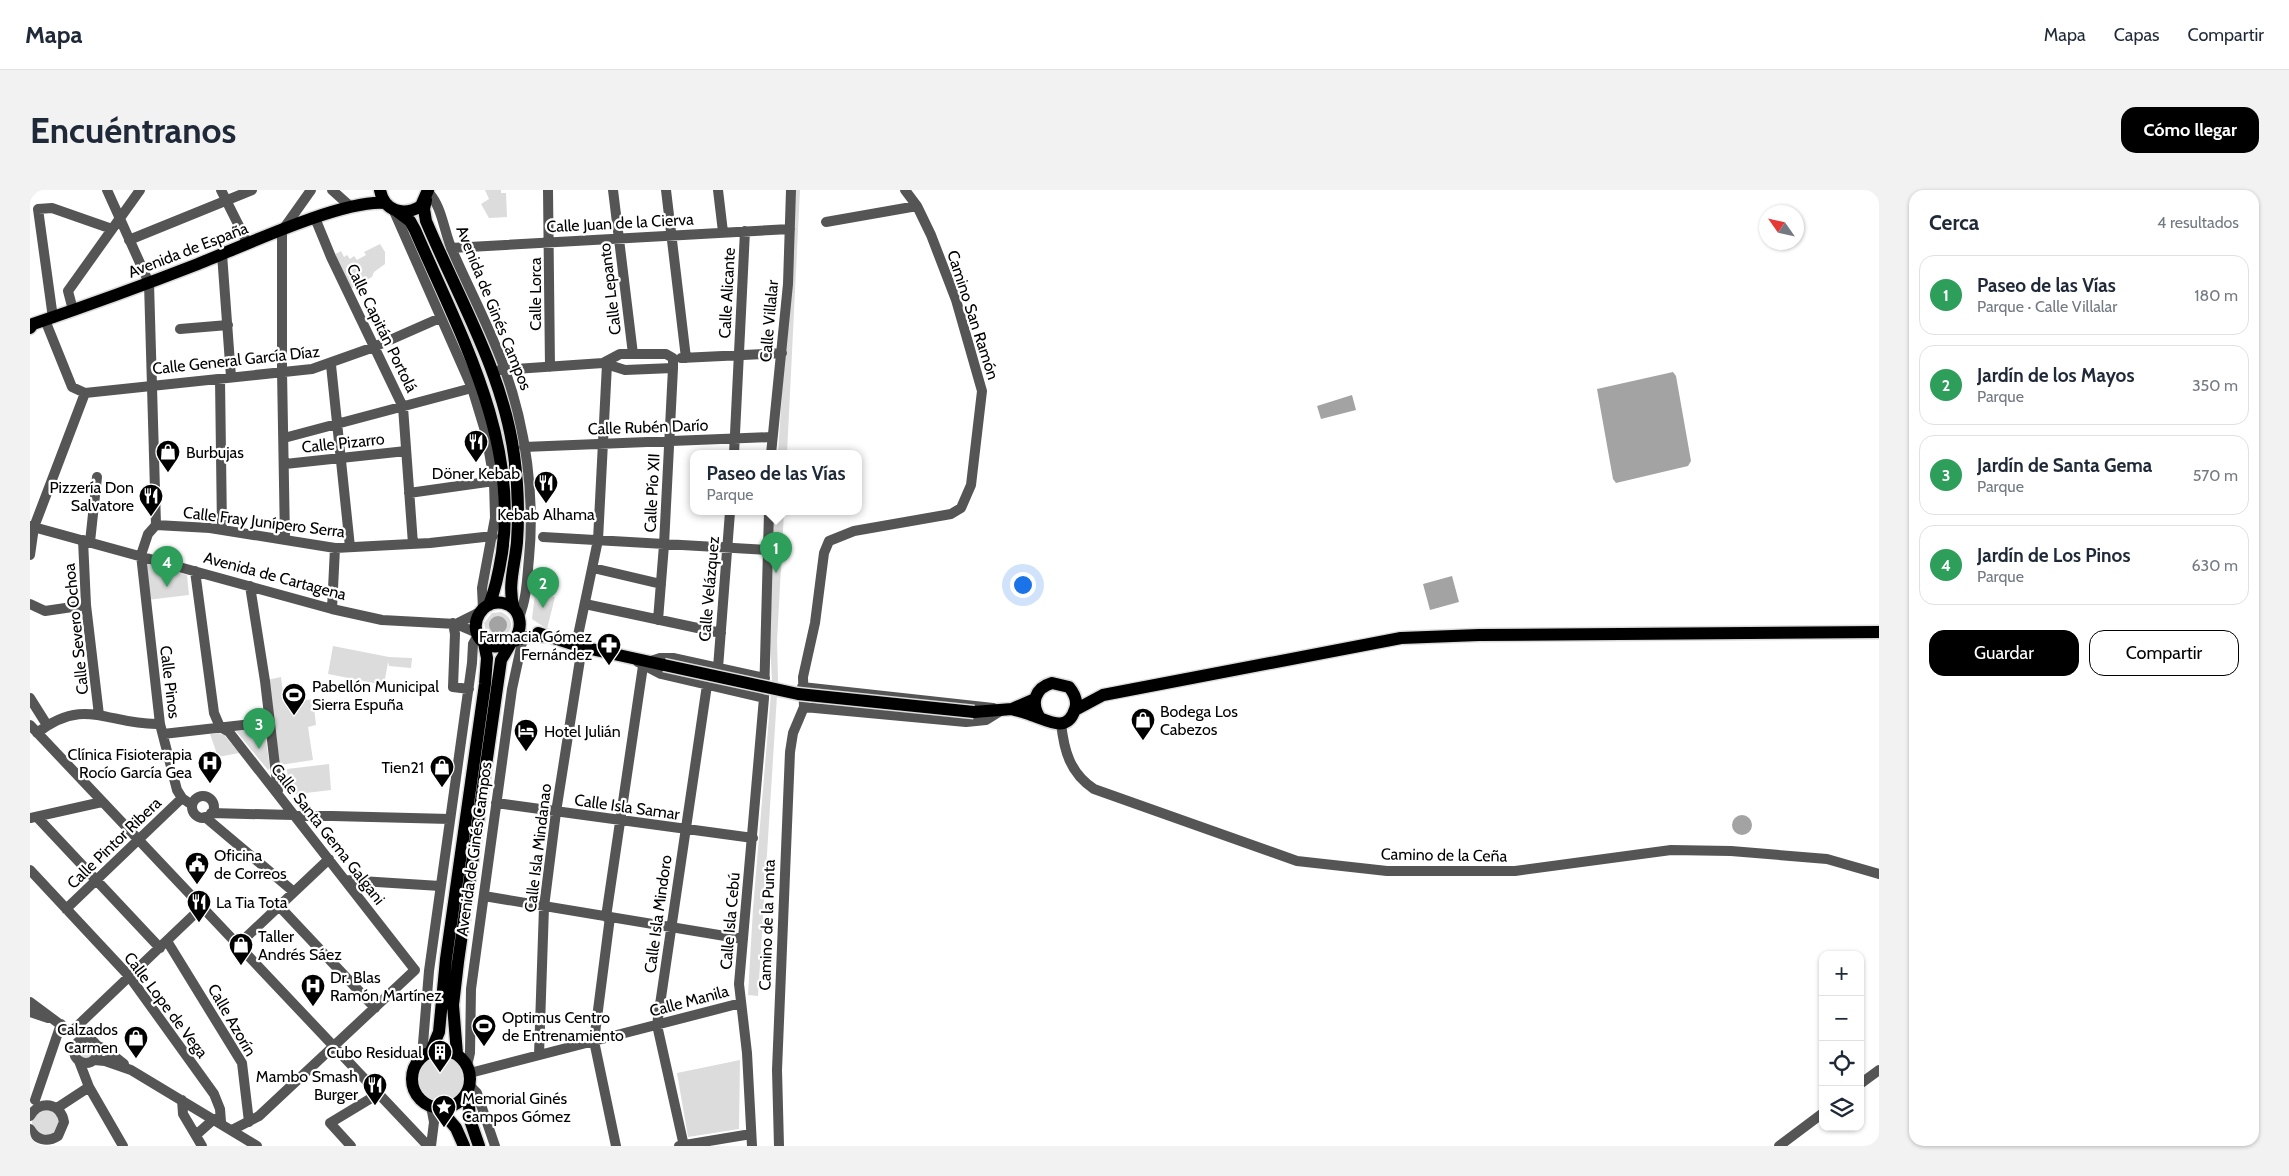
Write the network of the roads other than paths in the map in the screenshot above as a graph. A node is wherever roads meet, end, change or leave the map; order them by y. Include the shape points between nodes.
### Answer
1 (106, 190) edge
2 (140, 190) edge
3 (221, 190) edge
4 (252, 190) edge
5 (311, 190) edge
6 (332, 190) edge
7 (379, 190) edge
8 (548, 190) edge
9 (613, 190) edge
10 (666, 190) edge
11 (718, 190) edge
12 (791, 190) edge
13 (905, 190) edge
14 (428, 193) edge
15 (226, 201) junction
16 (355, 206) junction
17 (917, 206) junction
18 (392, 208) junction
19 (120, 218) junction
20 (315, 218) junction
21 (826, 222) dead end
22 (112, 229) junction
23 (790, 229) junction
24 (282, 231) junction
25 (745, 231) junction
26 (723, 232) junction
27 (672, 236) junction
28 (619, 238) junction
29 (129, 240) junction
30 (550, 242) junction
31 (248, 244) junction
32 (451, 248) junction
33 (222, 254) junction
34 (149, 283) junction
35 (73, 310) junction
36 (440, 318) junction
37 (49, 319) junction
38 (228, 325) junction
39 (30, 328) edge
40 (180, 329) dead end
41 (374, 347) junction
42 (782, 353) junction
43 (633, 354) junction
44 (740, 356) junction
45 (686, 358) junction
46 (673, 363) junction
47 (331, 364) junction
48 (606, 364) junction
49 (550, 367) junction
50 (492, 370) junction
51 (505, 370) junction
52 (282, 371) junction
53 (226, 378) junction
54 (153, 384) junction
55 (472, 388) junction
56 (85, 393) junction
57 (403, 407) junction
58 (338, 424) junction
59 (772, 437) junction
60 (284, 438) junction
61 (735, 439) junction
62 (670, 441) junction
63 (604, 442) junction
64 (524, 447) junction
65 (734, 450) edge
66 (772, 450) edge
67 (406, 451) junction
68 (342, 458) junction
69 (284, 464) junction
70 (97, 477) dead end
71 (494, 481) junction
72 (409, 493) junction
73 (730, 515) edge
74 (769, 515) edge
75 (156, 525) junction
76 (32, 526) edge
77 (222, 529) junction
78 (492, 536) junction
79 (543, 537) dead end
80 (285, 540) junction
81 (598, 540) junction
82 (87, 541) junction
83 (413, 544) junction
84 (664, 545) junction
85 (350, 547) junction
86 (336, 548) junction
87 (728, 548) junction
88 (767, 550) junction
89 (30, 555) edge
90 (141, 555) junction
91 (593, 568) junction
92 (194, 571) junction
93 (661, 584) junction
94 (250, 586) junction
95 (30, 604) edge
96 (585, 604) junction
97 (86, 606) junction
98 (484, 608) junction
99 (332, 609) junction
100 (517, 616) junction
101 (658, 620) junction
102 (454, 624) junction
103 (1879, 632) edge
104 (721, 634) junction
105 (546, 636) junction
106 (480, 637) junction
107 (516, 640) junction
108 (579, 646) junction
109 (642, 662) junction
110 (718, 668) junction
111 (765, 678) junction
112 (707, 685) junction
113 (802, 687) junction
114 (469, 689) junction
115 (1072, 691) junction
116 (1103, 695) junction
117 (30, 698) edge
118 (764, 698) junction
119 (1035, 699) junction
120 (804, 707) junction
121 (1007, 710) junction
122 (1075, 710) junction
123 (99, 714) junction
124 (1040, 718) junction
125 (269, 722) junction
126 (1061, 724) junction
127 (47, 725) junction
128 (220, 727) junction
129 (34, 729) edge
130 (161, 729) junction
131 (278, 793) junction
132 (182, 798) junction
133 (102, 802) junction
134 (496, 803) junction
135 (192, 805) junction
136 (556, 812) junction
137 (208, 815) junction
138 (294, 816) junction
139 (34, 818) edge
140 (450, 819) junction
141 (620, 821) junction
142 (686, 830) junction
143 (753, 838) junction
144 (138, 840) junction
145 (329, 859) junction
146 (30, 870) edge
147 (1879, 874) edge
148 (96, 879) junction
149 (345, 880) junction
150 (440, 886) junction
151 (294, 892) junction
152 (484, 896) junction
153 (279, 906) junction
154 (544, 906) junction
155 (202, 907) junction
156 (66, 909) junction
157 (608, 917) junction
158 (671, 927) junction
159 (744, 938) junction
160 (164, 944) junction
161 (238, 945) junction
162 (415, 970) junction
163 (429, 971) junction
164 (129, 976) junction
165 (30, 1002) edge
166 (741, 1003) junction
167 (375, 1008) junction
168 (30, 1012) edge
169 (657, 1025) junction
170 (63, 1026) junction
171 (86, 1040) junction
172 (594, 1041) junction
173 (96, 1045) junction
174 (75, 1047) junction
175 (335, 1047) junction
176 (427, 1054) junction
177 (457, 1054) junction
178 (539, 1055) junction
179 (79, 1061) junction
180 (92, 1061) junction
181 (131, 1070) junction
182 (1879, 1070) edge
183 (469, 1079) junction
184 (1864, 1081) edge
185 (89, 1086) junction
186 (378, 1094) junction
187 (182, 1100) junction
188 (35, 1101) edge
189 (435, 1107) junction
190 (57, 1108) junction
191 (30, 1116) edge
192 (259, 1116) junction
193 (1819, 1116) edge
194 (218, 1121) junction
195 (249, 1122) junction
196 (30, 1129) edge
197 (232, 1130) junction
198 (751, 1134) junction
199 (196, 1135) junction
200 (245, 1138) junction
201 (50, 1143) edge
202 (123, 1146) edge
203 (202, 1146) edge
204 (257, 1146) edge
205 (351, 1146) edge
206 (429, 1146) edge
207 (464, 1146) edge
208 (479, 1146) edge
209 (495, 1146) edge
210 (616, 1146) edge
211 (682, 1146) edge
212 (752, 1146) edge
213 (779, 1146) edge
214 (1779, 1146) edge

1 - 19 street
2 - 19 street
3 - 15 street
4 - 15 street
5 - 24 street
6 - 16 street
7 - 16 main road
7 - 18 main road
8 - 30 street, Calle Lorca
9 - 28 street, Calle Lepanto
10 - 27 street
11 - 26 street, Calle Alicante
12 - 23 street, Calle Villalar
13 - 17 street, Camino San Ramón
14 - 18 main road via 414,210
14 - 32 street, Avenida de Ginés Campos via 436,204
14 - 50 main road, Avenida de Ginés Campos via 424,209 426,221
15 - 29 street
15 - 31 street
16 - 18 main road
16 - 20 main road, Avenida de España
17 - 21 street
17 - 113 street, Camino San Ramón via 956,300 982,391 971,485 961,508 951,514 854,531 830,540 824,553
18 - 36 street
18 - 98 main road via 410,221 470,356 495,432 506,511 497,582
19 - 22 street
19 - 29 street
20 - 24 main road, Avenida de España
20 - 41 street, Calle Capitán Portolá
22 - 35 street via 68,291
22 - 37 street via 52,208 38,209
23 - 25 street, Calle Juan de la Cierva
23 - 42 street, Calle Villalar
24 - 31 main road, Avenida de España
24 - 52 street
25 - 26 street, Calle Juan de la Cierva
25 - 44 street, Calle Alicante
26 - 27 street, Calle Juan de la Cierva
27 - 28 street, Calle Juan de la Cierva
27 - 45 street
28 - 30 street, Calle Juan de la Cierva
28 - 43 street, Calle Lepanto
29 - 34 street
30 - 32 street, Calle Juan de la Cierva
30 - 49 street, Calle Lorca
31 - 33 main road, Avenida de España
32 - 51 street, Avenida de Ginés Campos
33 - 34 main road, Avenida de España
33 - 38 street
34 - 35 main road, Avenida de España
34 - 54 street
35 - 37 main road, Avenida de España
36 - 41 street, Calle General García Díaz
36 - 55 street
37 - 39 main road, Avenida de España
37 - 56 street via 72,387
38 - 40 street
38 - 53 street
41 - 47 street, Calle General García Díaz
41 - 57 street, Calle Capitán Portolá
42 - 44 street
42 - 59 street, Calle Villalar
43 - 46 street via 666,354
43 - 48 street via 620,354
44 - 45 street
44 - 61 street
45 - 46 street
46 - 48 street via 625,370
46 - 62 street, Calle Pío XII
47 - 52 street, Calle General García Díaz
47 - 58 street
48 - 49 street
48 - 63 street, Calle Isla Mindanao
49 - 51 street
50 - 51 street
50 - 100 main road, Avenida de Ginés Campos via 507,421 517,484 517,544 510,587
51 - 64 street, Avenida de Ginés Campos via 519,415
52 - 53 street, Calle General García Díaz
52 - 60 street
53 - 54 street, Calle General García Díaz
53 - 77 street
54 - 56 street, Calle General García Díaz
54 - 75 street
55 - 57 street
55 - 71 street via 486,434
56 - 76 street
57 - 58 street
57 - 67 street, Calle Capitán Portolá
58 - 60 street
58 - 68 street
59 - 61 street, Calle Rubén Darío
59 - 66 street, Calle Villalar
60 - 69 street
61 - 62 street, Calle Rubén Darío
61 - 65 street
62 - 63 street, Calle Rubén Darío
62 - 84 street, Calle Pío XII
63 - 64 street, Calle Rubén Darío
63 - 81 street, Calle Isla Mindanao
64 - 100 street, Avenida de Ginés Campos via 531,536 526,599
67 - 68 street, Calle Pizarro
67 - 72 street, Calle Capitán Portolá
68 - 69 street, Calle Pizarro
68 - 85 street
69 - 80 street
70 - 82 street, Calle Severo Ochoa
71 - 72 street
71 - 78 street
72 - 83 street, Calle Capitán Portolá
73 - 87 street, Calle Velázquez
74 - 88 street
75 - 77 street, Calle Fray Junípero Serra
75 - 90 street via 148,534
76 - 82 street, Avenida de Cartagena
76 - 89 street
77 - 80 street, Calle Fray Junípero Serra
78 - 83 street, Calle Fray Junípero Serra
78 - 98 street via 482,588
79 - 81 street
80 - 86 street, Calle Fray Junípero Serra
81 - 84 street
81 - 91 street, Calle Isla Mindanao
82 - 90 street, Avenida de Cartagena
82 - 97 street, Calle Severo Ochoa
83 - 85 street, Calle Fray Junípero Serra
84 - 87 street
84 - 93 street, Calle Pío XII
85 - 86 street, Calle Fray Junípero Serra
86 - 99 street
87 - 88 street
87 - 104 street, Calle Velázquez
88 - 111 street
90 - 92 street, Avenida de Cartagena
90 - 130 street, Calle Pinos
91 - 93 street
91 - 96 street, Calle Isla Mindanao
92 - 94 street, Avenida de Cartagena
92 - 128 street via 214,713
93 - 101 street, Calle Pío XII
94 - 99 street, Avenida de Cartagena
94 - 125 street
95 - 97 street via 45,611
96 - 101 street
96 - 108 street, Calle Isla Mindanao
97 - 123 street, Calle Severo Ochoa
98 - 100 main road via 502,603
98 - 102 street, Avenida de Cartagena
98 - 106 main road via 476,622
99 - 102 street, Avenida de Cartagena via 382,620
100 - 105 main road via 535,632
100 - 107 main road via 519,631
101 - 104 street
102 - 106 street, Avenida de Cartagena
102 - 114 street via 453,687
103 - 116 main road via 1401,638
104 - 110 street, Calle Velázquez
105 - 107 main road
105 - 108 main road
106 - 107 main road via 498,647
106 - 114 street, Avenida de Ginés Campos via 473,644
106 - 176 main road, Avenida de Ginés Campos via 487,669 444,971 439,1032
107 - 134 street, Avenida de Ginés Campos
107 - 177 main road, Avenida de Ginés Campos via 501,660 453,1005
108 - 109 main road
108 - 136 street, Calle Isla Mindanao
109 - 110 street via 673,658
109 - 112 street via 661,674
109 - 121 main road, bridge via 798,694 974,712
109 - 141 street
110 - 111 street
111 - 118 street, Calle Isla Cebú
112 - 118 street
112 - 142 street, Calle Isla Mindoro
113 - 120 street, Camino San Ramón
113 - 121 street
114 - 140 street, Avenida de Ginés Campos
115 - 116 main road
115 - 119 main road via 1064,684 1052,683 1041,688
115 - 122 main road
116 - 122 main road
117 - 127 street
118 - 143 street, Calle Isla Cebú
119 - 121 main road
119 - 124 main road
120 - 121 street via 966,722 986,720
120 - 213 street, Camino de la Punta via 790,752 778,1012
121 - 124 main road
122 - 126 main road
123 - 127 street via 76,714
123 - 130 street
124 - 126 main road
125 - 128 street
125 - 131 street
126 - 147 street, Camino de la Ceña via 1063,744 1074,770 1094,790 1297,861 1387,871 1516,871 1671,850 1731,851 1828,860
127 - 129 street
128 - 130 street
128 - 131 street, Calle Santa Gema Galgani via 229,732
129 - 133 street
130 - 132 street, Calle Pinos via 173,780
131 - 138 street, Calle Santa Gema Galgani
132 - 135 street
132 - 144 street, Calle Pintor Ribera
133 - 139 street
133 - 144 street
134 - 136 street, Calle Isla Samar
134 - 152 street, Avenida de Ginés Campos
135 - 137 street via 195,814
135 - 137 street via 195,799 205,796 213,803
136 - 141 street, Calle Isla Samar
136 - 154 street, Calle Isla Mindanao
137 - 138 street
137 - 151 street
138 - 140 street
138 - 145 street, Calle Santa Gema Galgani
139 - 148 street, Calle Azorín
140 - 150 street, Avenida de Ginés Campos
141 - 142 street, Calle Isla Samar
141 - 157 street
142 - 143 street, Calle Isla Samar
142 - 158 street, Calle Isla Mindoro
143 - 159 street, Calle Isla Cebú
144 - 148 street, Calle Pintor Ribera
144 - 155 street
145 - 149 street, Calle Santa Gema Galgani
145 - 151 street
146 - 156 street, Calle Lope de Vega
148 - 156 street, Calle Pintor Ribera
148 - 160 street, Calle Azorín
149 - 150 street
149 - 162 street, Calle Santa Gema Galgani
150 - 163 street, Avenida de Ginés Campos
151 - 153 street
152 - 154 street
152 - 183 street, Avenida de Ginés Campos via 470,989
153 - 161 street
153 - 167 street
154 - 157 street
154 - 178 street, Calle Isla Mindanao
155 - 160 street
155 - 161 street
156 - 164 street, Calle Lope de Vega
157 - 158 street
157 - 172 street
158 - 159 street
158 - 169 street, Calle Isla Mindoro
159 - 166 street, Calle Isla Cebú via 739,984
160 - 164 street
160 - 195 street, Calle Azorín via 242,1063
161 - 175 street
162 - 163 street
162 - 167 street
163 - 176 street, Avenida de Ginés Campos
164 - 170 street
164 - 194 street, Calle Lope de Vega via 214,1094 220,1110
165 - 170 street
166 - 169 street, Calle Manila
166 - 198 street, Calle Isla Cebú
167 - 175 street
168 - 170 street
169 - 172 street, Calle Manila
169 - 211 street, Calle Isla Mindoro
170 - 171 street
170 - 174 street
170 - 188 street
171 - 173 street
171 - 174 street
172 - 178 street, Calle Manila
172 - 210 street
173 - 180 street via 97,1053
173 - 181 street
174 - 179 street via 74,1055
175 - 186 street
175 - 192 street
176 - 177 main road via 447,1050
176 - 189 main road via 414,1066 412,1083 418,1098
177 - 183 main road
178 - 183 street, Calle Manila
179 - 180 street
179 - 185 street
180 - 181 street via 105,1060
180 - 185 street
181 - 187 street
182 - 184 street
183 - 189 main road via 465,1097 453,1106
183 - 208 main road, Avenida de Ginés Campos via 470,1120
183 - 209 street
185 - 190 street
185 - 202 street
186 - 205 street via 330,1123
186 - 206 street
187 - 194 street
187 - 199 street via 183,1114
188 - 190 street
188 - 191 street
189 - 206 street
189 - 207 main road via 456,1128
190 - 201 street via 63,1117 64,1127
192 - 195 street
192 - 200 street
193 - 214 street
194 - 197 street
194 - 199 street
195 - 197 street
196 - 201 street via 36,1137
197 - 200 street
198 - 211 street
198 - 212 street, Calle Isla Cebú
199 - 203 street
200 - 204 street

